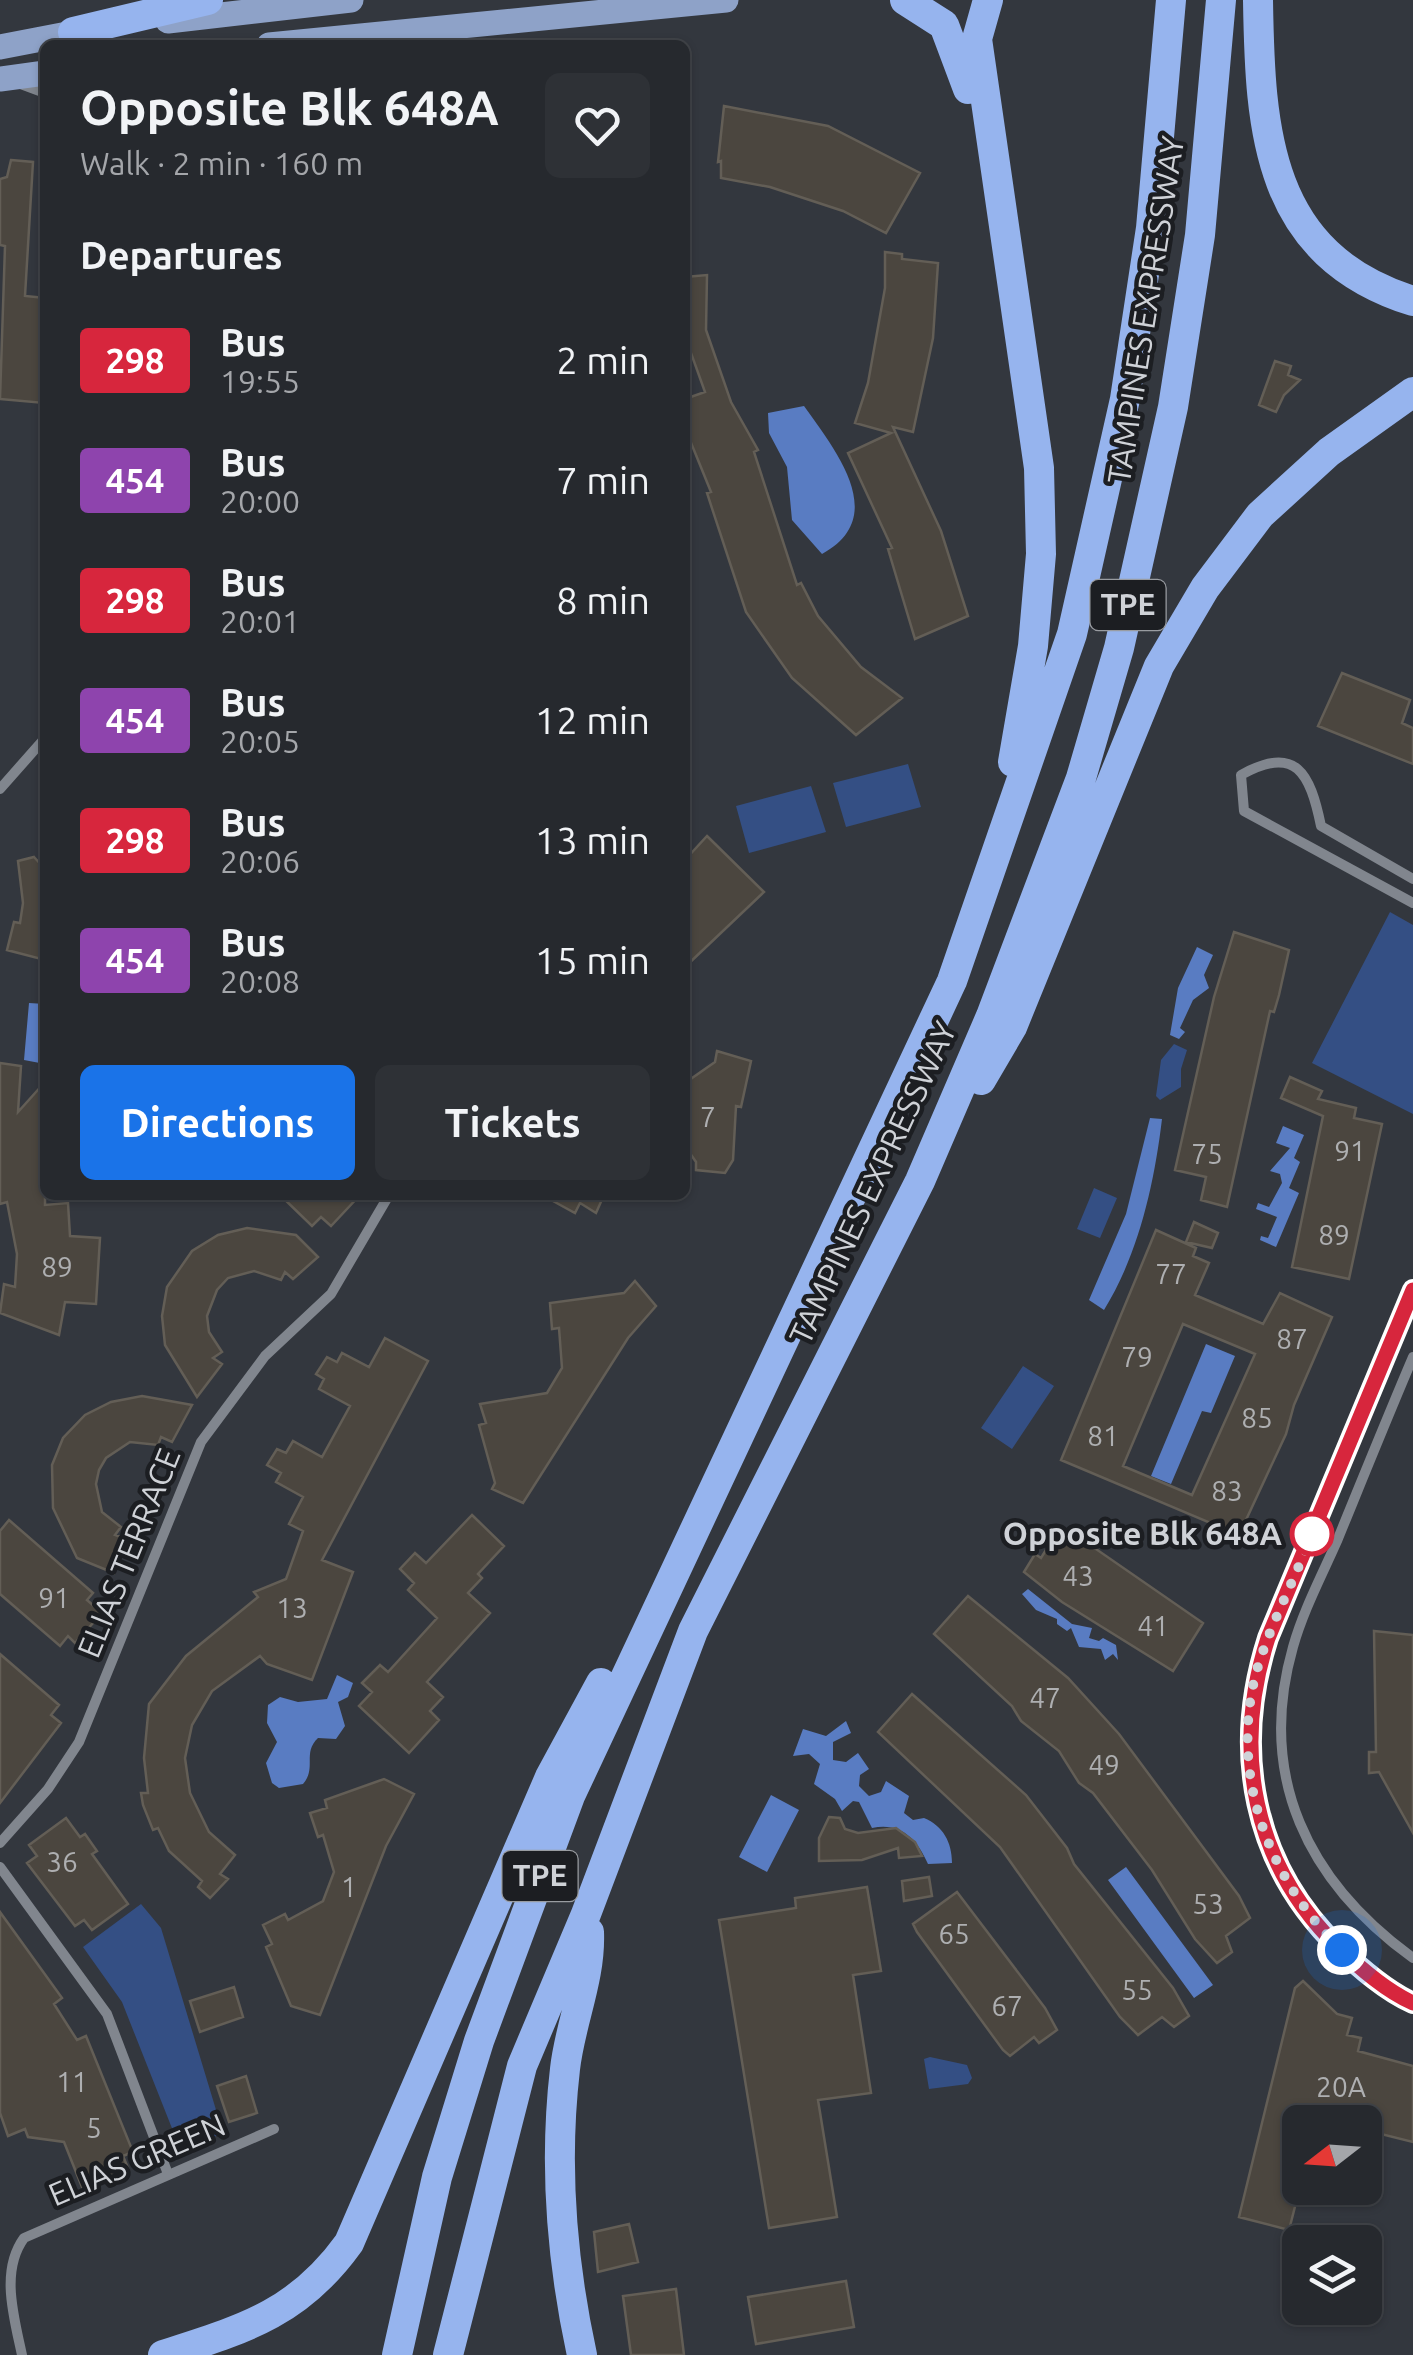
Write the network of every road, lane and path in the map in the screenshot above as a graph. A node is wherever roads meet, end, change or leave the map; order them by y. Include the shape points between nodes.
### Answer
1 (208, 0) edge
2 (351, 0) edge
3 (726, 0) edge
4 (906, 0) edge
5 (988, 0) edge
6 (1170, 0) edge
7 (1221, 0) edge
8 (1258, 0) edge
9 (73, 32) junction
10 (320, 40) edge
11 (0, 46) edge
12 (40, 74) edge
13 (2, 79) edge
14 (40, 92) edge
15 (992, 153) junction
16 (1413, 301) edge
17 (1413, 392) edge
18 (40, 744) edge
19 (0, 789) edge
20 (1008, 823) junction
21 (1362, 850) junction
22 (1353, 871) junction
23 (1413, 879) edge
24 (1413, 903) edge
25 (920, 1181) junction
26 (386, 1200) edge
27 (1413, 1290) edge
28 (1413, 1358) edge
29 (742, 1419) junction
30 (0, 1843) edge
31 (0, 1867) edge
32 (586, 1914) junction
33 (1413, 1958) edge
34 (1413, 2003) edge
35 (274, 2129) dead end
36 (168, 2174) junction
37 (22, 2355) edge
38 (163, 2355) edge
39 (398, 2355) edge
40 (448, 2355) edge
41 (582, 2355) edge

1 - 9 highway
2 - 9 main road
3 - 10 main road
4 - 15 highway via 944,25
5 - 15 highway via 977,39
6 - 20 highway, TAMPINES EXPRESSWAY / TPE via 1151,228 1125,399 1072,634
7 - 25 highway, TAMPINES EXPRESSWAY / TPE via 1200,235 1173,408 1119,648 1082,778
8 - 16 highway via 1260,101 1269,150 1291,204 1311,239 1344,269
9 - 11 main road
12 - 13 main road
13 - 14 street
15 - 20 highway via 1040,485 1033,646 1004,796
17 - 25 highway via 1330,452 1260,515 1204,588 1159,666 1012,1026
18 - 19 street
20 - 29 highway, TAMPINES EXPRESSWAY / TPE via 952,981
21 - 22 street
21 - 22 street via 1322,826 1308,779 1284,760 1269,759 1242,775 1244,811
21 - 23 street
22 - 24 street
25 - 32 highway, TAMPINES EXPRESSWAY / TPE via 693,1631
26 - 30 street, ELIAS TERRACE via 332,1294 266,1356 200,1442 79,1742
27 - 34 street via 1268,1638 1254,1680 1249,1731 1252,1792 1288,1885 1324,1934
28 - 33 street via 1292,1648 1281,1728 1298,1827 1318,1864 1374,1930
29 - 38 highway via 550,1777 349,2243 323,2280 284,2309
29 - 39 highway, TAMPINES EXPRESSWAY / TPE via 570,1796 486,2022 437,2177
31 - 36 street via 107,2014
32 - 40 highway, TAMPINES EXPRESSWAY / TPE via 522,2066
32 - 41 highway via 589,1944 565,2068 562,2140 568,2290
35 - 36 street, ELIAS GREEN
36 - 37 street, ELIAS GREEN via 46,2226 14,2250 7,2278

